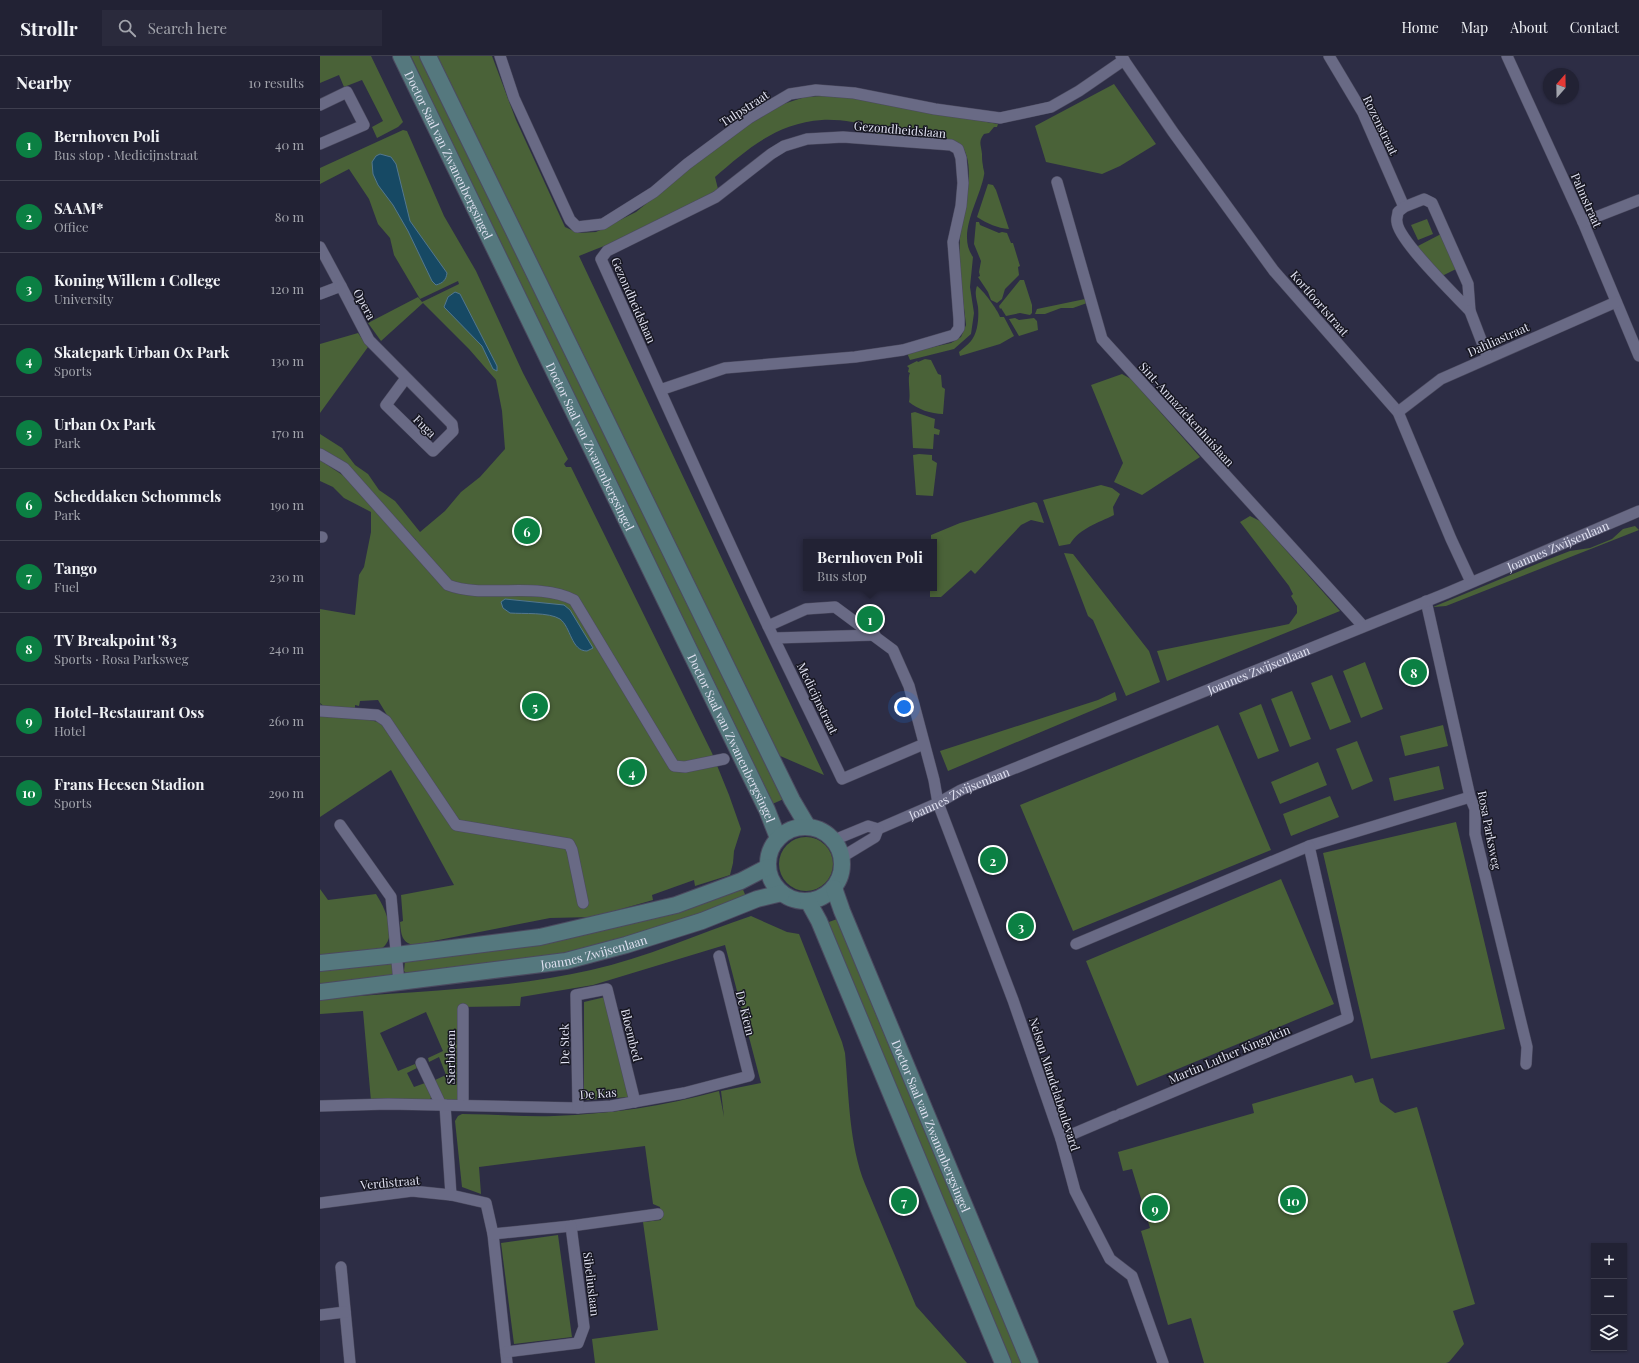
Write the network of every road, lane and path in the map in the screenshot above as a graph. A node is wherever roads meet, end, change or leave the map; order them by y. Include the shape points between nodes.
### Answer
1 (401, 56) edge
2 (428, 56) edge
3 (500, 56) edge
4 (1329, 56) edge
5 (1507, 56) edge
6 (1122, 58) edge
7 (320, 105) edge
8 (320, 144) edge
9 (1057, 182) dead end
10 (1639, 200) edge
11 (1404, 207) junction
12 (1583, 222) junction
13 (320, 246) edge
14 (341, 286) junction
15 (320, 294) edge
16 (1616, 302) junction
17 (1470, 311) junction
18 (366, 334) joint
19 (1639, 356) edge
20 (1488, 358) junction
21 (406, 378) junction
22 (660, 390) junction
23 (1398, 412) junction
24 (320, 454) edge
25 (1639, 511) edge
26 (1471, 582) junction
27 (1426, 601) junction
28 (768, 626) junction
29 (1363, 626) junction
30 (875, 635) junction
31 (775, 638) junction
32 (320, 711) edge
33 (924, 744) junction
34 (724, 759) dead end
35 (1470, 797) junction
36 (938, 803) junction
37 (340, 825) dead end
38 (808, 827) junction
39 (878, 829) junction
40 (778, 838) junction
41 (834, 840) junction
42 (1309, 846) junction
43 (842, 857) junction
44 (768, 867) junction
45 (834, 888) junction
46 (782, 893) junction
47 (808, 902) junction
48 (583, 903) dead end
49 (1076, 944) dead end
50 (396, 955) junction
51 (718, 956) dead end
52 (320, 963) edge
53 (399, 983) junction
54 (320, 992) edge
55 (592, 992) joint
56 (463, 1009) dead end
57 (421, 1063) dead end
58 (1526, 1064) dead end
59 (749, 1076) joint
60 (635, 1102) junction
61 (443, 1105) junction
62 (463, 1105) junction
63 (320, 1106) edge
64 (578, 1108) junction
65 (1061, 1139) junction
66 (452, 1194) junction
67 (320, 1202) edge
68 (486, 1203) joint
69 (658, 1214) dead end
70 (571, 1226) junction
71 (493, 1234) junction
72 (341, 1267) dead end
73 (345, 1312) junction
74 (320, 1315) edge
75 (506, 1358) edge
76 (350, 1363) edge
77 (1003, 1363) edge
78 (1030, 1363) edge
79 (1163, 1363) edge

1 - 40 main road, Doctor Saal van Zwanenbergsingel via 770,815
2 - 38 main road, Doctor Saal van Zwanenbergsingel via 792,800
3 - 6 street, Tulpstraat via 514,98 570,220 577,227 603,224 654,192 749,118 790,94 816,90 854,93 935,109 1000,118 1051,107 1080,91
4 - 11 street, Rozenstraat via 1363,113
5 - 12 street, Palmstraat
6 - 23 street, Kortfoortstraat via 1274,271
7 - 8 street via 347,92 364,124
9 - 29 street, Sint-Annaziekenhuislaan via 1102,339
10 - 12 street
11 - 17 street via 1398,212 1400,232
11 - 17 street via 1424,199 1432,204 1468,284
12 - 16 street, Palmstraat
13 - 14 street, Opera
14 - 15 street, Opera
14 - 18 street, Opera
16 - 19 street, Palmstraat
16 - 20 street, Dahliastraat
17 - 20 street
18 - 21 street, Fuga
20 - 23 street, Dahliastraat via 1441,379
21 - 21 street, Fuga via 452,424 453,431 432,452 386,405
22 - 22 street, Gezondheidslaan via 725,368 855,357 903,350 954,335 959,328 959,319 953,242 963,183 958,149 951,145 843,137 807,139 784,146 771,154 716,198 607,251 601,259
22 - 28 street, Gezondheidslaan
23 - 26 street, Kortfoortstraat
24 - 34 street via 344,468 448,585 467,589 533,591 574,600 674,766 685,767
25 - 26 street, Joannes Zwijsenlaan
26 - 27 street, Joannes Zwijsenlaan
27 - 29 street, Joannes Zwijsenlaan
27 - 35 street, Rosa Parksweg
28 - 30 street via 806,609 835,607
28 - 31 street, Gezondheidslaan
29 - 36 street, Joannes Zwijsenlaan via 961,790
30 - 31 street
30 - 33 street via 893,650 906,679
31 - 33 street, Medicijnstraat via 842,779
32 - 48 street via 378,715 386,721 456,825 570,844
33 - 36 street
35 - 42 street
35 - 58 street, Rosa Parksweg via 1475,809 1475,834 1527,1047
36 - 39 street, Joannes Zwijsenlaan
36 - 65 street, Nelson Mandelaboulevard via 1013,1000
37 - 50 street via 391,897
38 - 40 main road via 792,829
38 - 41 main road via 822,831
39 - 41 street, Joannes Zwijsenlaan via 868,826
39 - 43 street, Joannes Zwijsenlaan via 875,837
40 - 44 main road via 770,851
41 - 43 main road
42 - 49 street
42 - 65 street, Martin Luther Kingplein via 1348,1018
43 - 45 main road via 842,873
44 - 46 main road via 772,881
44 - 50 main road via 741,881 676,905 540,937
45 - 47 main road via 818,899
45 - 78 main road, Doctor Saal van Zwanenbergsingel
46 - 47 main road via 794,900
46 - 53 main road, Joannes Zwijsenlaan via 626,945 566,961
47 - 77 main road, Doctor Saal van Zwanenbergsingel via 822,928
50 - 52 main road
50 - 53 street
51 - 59 street, De Kiem
53 - 54 main road, Joannes Zwijsenlaan
55 - 60 street, Bloembed via 607,989
55 - 64 street, De Stek via 576,996
56 - 62 street, Sierbloem
57 - 61 street
59 - 60 street, De Kas via 684,1093
60 - 64 street, De Kas
61 - 62 street, De Kas
61 - 63 street, De Kas
61 - 66 street
62 - 64 street, De Kas
65 - 79 street, Nelson Mandelaboulevard via 1075,1191 1110,1259 1132,1276
66 - 67 street, Verdistraat via 412,1192
66 - 68 street, Verdistraat
68 - 71 street, Sibeliuslaan
69 - 70 street
70 - 71 street
70 - 75 street, Sibeliuslaan via 584,1327 578,1343
71 - 75 street, Sibeliuslaan
72 - 73 street
73 - 74 street
73 - 76 street

